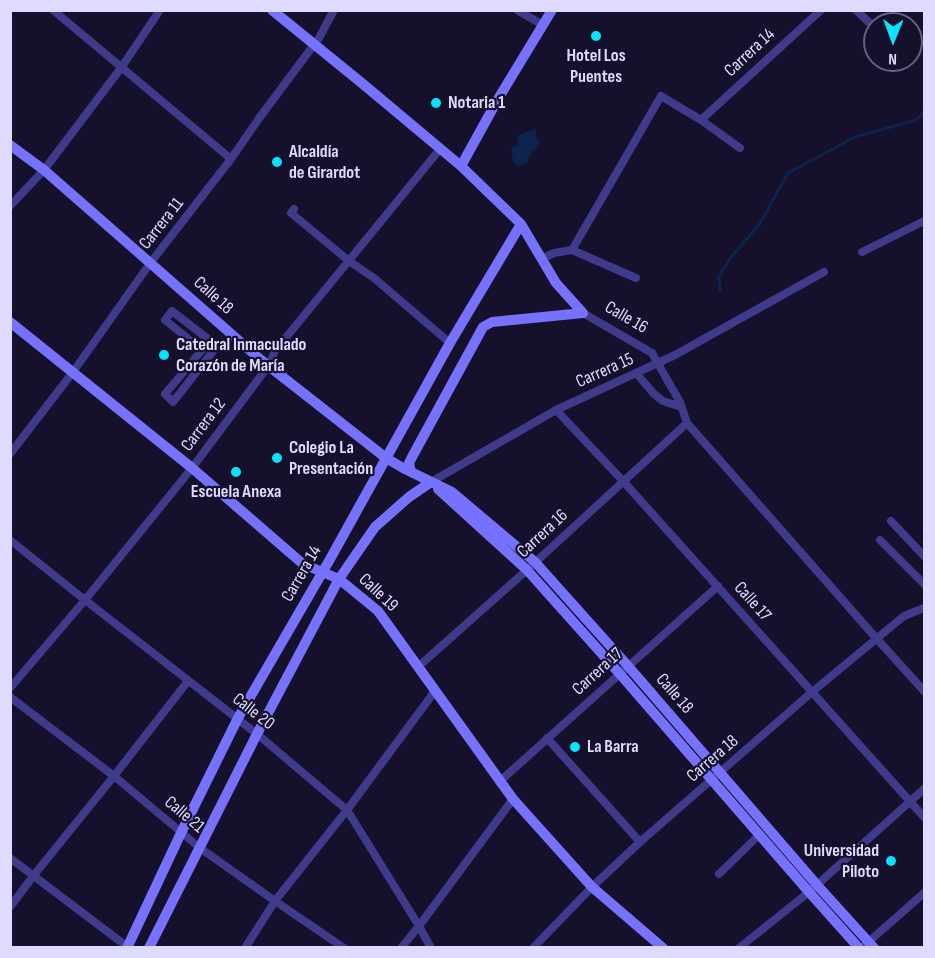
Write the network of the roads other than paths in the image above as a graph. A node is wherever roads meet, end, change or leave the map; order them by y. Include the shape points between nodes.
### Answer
1 (53, 10) edge
2 (160, 10) edge
3 (272, 10) edge
4 (334, 10) edge
5 (517, 10) edge
6 (552, 10) edge
7 (820, 10) edge
8 (543, 25) junction
9 (314, 45) junction
10 (121, 68) junction
11 (701, 120) junction
12 (10, 146) edge
13 (740, 148) dead end
14 (440, 149) junction
15 (231, 159) junction
16 (461, 166) junction
17 (44, 170) junction
18 (10, 206) edge
19 (294, 209) dead end
20 (924, 221) edge
21 (521, 224) junction
22 (572, 250) junction
23 (862, 252) dead end
24 (541, 259) junction
25 (350, 261) junction
26 (151, 262) junction
27 (824, 272) dead end
28 (636, 279) dead end
29 (583, 313) junction
30 (165, 320) joint
31 (10, 322) edge
32 (450, 343) junction
33 (269, 365) junction
34 (73, 372) junction
35 (637, 374) junction
36 (681, 407) junction
37 (556, 410) junction
38 (687, 423) junction
39 (10, 454) edge
40 (386, 458) junction
41 (192, 468) junction
42 (411, 472) junction
43 (623, 481) junction
44 (431, 482) junction
45 (891, 521) dead end
46 (10, 540) edge
47 (880, 540) dead end
48 (924, 556) edge
49 (531, 566) junction
50 (322, 571) junction
51 (339, 579) junction
52 (924, 584) edge
53 (718, 586) junction
54 (85, 600) junction
55 (924, 608) edge
56 (876, 638) junction
57 (419, 666) junction
58 (628, 666) junction
59 (619, 673) junction
60 (188, 681) junction
61 (10, 688) edge
62 (435, 691) junction
63 (924, 691) edge
64 (813, 692) junction
65 (10, 697) edge
66 (238, 718) junction
67 (257, 734) junction
68 (548, 738) junction
69 (720, 773) junction
70 (114, 776) junction
71 (711, 780) junction
72 (499, 782) junction
73 (924, 789) edge
74 (513, 799) junction
75 (910, 802) junction
76 (346, 810) junction
77 (924, 817) edge
78 (181, 833) junction
79 (759, 835) junction
80 (640, 842) junction
81 (200, 848) junction
82 (10, 858) edge
83 (719, 874) dead end
84 (34, 875) junction
85 (592, 887) junction
86 (813, 889) junction
87 (924, 892) edge
88 (275, 901) junction
89 (10, 907) edge
90 (419, 926) junction
91 (650, 942) edge
92 (866, 946) edge
93 (128, 947) edge
94 (149, 948) edge
95 (245, 948) edge
96 (344, 948) edge
97 (401, 948) edge
98 (431, 948) edge
99 (533, 948) edge
100 (663, 948) edge
101 (739, 948) edge

1 - 10 street
2 - 10 street
3 - 9 street, Calle 16
4 - 9 street, Carrera 11
5 - 8 street
6 - 8 street
7 - 11 street, Carrera 14
8 - 16 street
9 - 14 street, Calle 16
9 - 15 street, Carrera 11
10 - 15 street
10 - 17 street
11 - 13 street
11 - 22 street via 661,96
12 - 17 street, Calle 18
14 - 16 street, Calle 16
14 - 25 street, Carrera 12
15 - 26 street, Carrera 11
16 - 21 street, Calle 16
17 - 18 street
17 - 26 street, Calle 18
19 - 25 street via 291,213
20 - 23 street
21 - 24 street, Calle 16
21 - 32 street, Carrera 14
22 - 24 street
22 - 28 street
24 - 29 street, Calle 16
25 - 32 street
25 - 33 street, Carrera 12 via 275,351
26 - 33 street, Calle 18
26 - 34 street, Carrera 11
27 - 35 street, Carrera 15
29 - 36 street, Calle 16, bridge via 652,353
29 - 42 street via 492,322 483,327 409,463
30 - 30 street via 172,311 217,346 173,402 165,394 202,350
31 - 34 street, Calle 19
32 - 40 street, Carrera 14
33 - 40 street, Calle 18
33 - 41 street, Carrera 12
34 - 39 street, Carrera 11
34 - 41 street, Calle 19
35 - 36 street via 663,401
35 - 37 street, Carrera 15
36 - 38 street, Calle 16
37 - 43 street, Calle 17
37 - 44 street, Carrera 15
38 - 43 street, Carrera 16
38 - 56 street, Calle 16
40 - 42 street, Calle 18
40 - 50 street, Carrera 14
41 - 50 street, Calle 19 via 303,564
41 - 54 street, Carrera 12
42 - 44 street, Calle 18
43 - 49 street, Carrera 16
43 - 53 street, Calle 17
44 - 49 street, Calle 18
44 - 51 street, Carrera 14 via 375,527
45 - 48 street
46 - 54 street, Calle 20
47 - 52 street
49 - 57 street, Carrera 16
49 - 58 street, Calle 18
49 - 59 street, Calle 18
50 - 51 street, Calle 19
50 - 66 street, Carrera 14
51 - 57 street, Calle 19 via 378,611
51 - 67 street, Carrera 14
53 - 58 street, Carrera 17
53 - 64 street, Calle 17
54 - 60 street, Calle 20
54 - 61 street, Carrera 12
55 - 56 street, Carrera 18 via 904,616
56 - 63 street, Calle 16
56 - 64 street, Carrera 18
57 - 62 street, Calle 19
58 - 59 street, Carrera 17
58 - 69 street, Calle 18
59 - 68 street, Carrera 17
59 - 71 street, Calle 18
60 - 66 street, Calle 20
60 - 70 street
62 - 72 street, Calle 19
62 - 76 street
64 - 69 street, Carrera 18
64 - 75 street, Calle 17
65 - 70 street, Calle 21
66 - 67 street, Calle 20
66 - 78 street, Carrera 14
67 - 76 street, Calle 20
67 - 81 street, Carrera 14
68 - 72 street, Carrera 17
68 - 80 street
69 - 71 street, Carrera 18
69 - 86 street, Calle 18
70 - 78 street, Calle 21
70 - 84 street
71 - 79 street, Calle 18
71 - 80 street, Carrera 18
72 - 74 street, Calle 19
73 - 75 street
74 - 85 street, Calle 19
74 - 90 street
75 - 77 street, Calle 17
75 - 86 street
76 - 88 street
76 - 90 street, Calle 20
78 - 81 street, Calle 21
78 - 93 street, Carrera 14
79 - 83 street
79 - 86 street, Calle 18
80 - 85 street, Carrera 18
81 - 88 street, Calle 21
81 - 94 street, Carrera 14
82 - 84 street
84 - 89 street
84 - 93 street
85 - 91 street, Calle 19
85 - 99 street, Carrera 18
86 - 92 street, Calle 18
86 - 101 street
87 - 92 street
88 - 95 street
88 - 96 street, Calle 21
90 - 97 street
90 - 98 street, Calle 20
91 - 100 street, Calle 19

